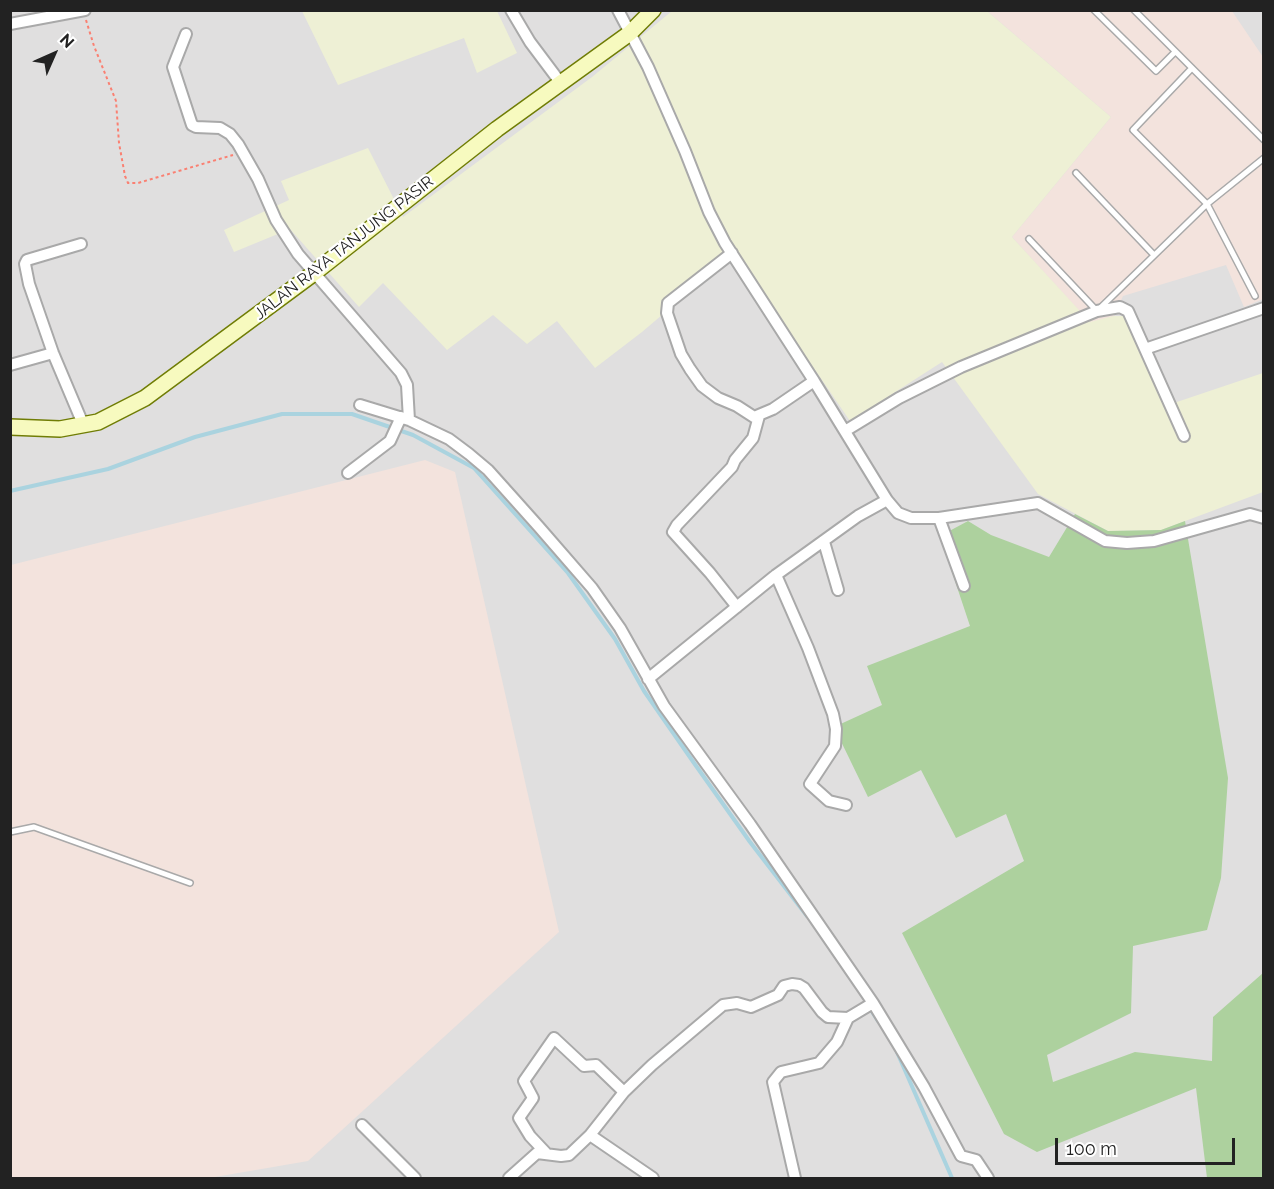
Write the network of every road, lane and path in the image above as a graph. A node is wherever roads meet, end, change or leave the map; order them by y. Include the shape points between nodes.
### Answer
1 (511, 10) edge
2 (618, 10) edge
3 (653, 10) edge
4 (1094, 10) edge
5 (1134, 10) edge
6 (85, 11) edge
7 (10, 24) edge
8 (630, 33) junction
9 (186, 34) dead end
10 (1175, 52) junction
11 (1192, 68) junction
12 (560, 82) junction
13 (1263, 140) edge
14 (244, 152) junction
15 (1263, 158) edge
16 (1076, 173) dead end
17 (1207, 204) junction
18 (1029, 239) dead end
19 (81, 244) dead end
20 (732, 253) junction
21 (1154, 255) junction
22 (314, 273) junction
23 (1255, 296) dead end
24 (1263, 309) edge
25 (1097, 311) junction
26 (1145, 349) junction
27 (53, 353) junction
28 (10, 365) edge
29 (814, 381) junction
30 (360, 405) dead end
31 (759, 416) junction
32 (403, 418) junction
33 (83, 424) junction
34 (10, 427) edge
35 (845, 431) junction
36 (1184, 436) dead end
37 (348, 473) dead end
38 (887, 500) junction
39 (939, 518) junction
40 (1263, 518) edge
41 (824, 542) junction
42 (776, 575) junction
43 (964, 586) dead end
44 (838, 590) dead end
45 (737, 606) junction
46 (648, 679) junction
47 (846, 805) dead end
48 (10, 832) edge
49 (190, 883) dead end
50 (868, 1006) junction
51 (848, 1018) junction
52 (624, 1092) junction
53 (362, 1125) dead end
54 (590, 1135) junction
55 (546, 1153) junction
56 (653, 1178) edge
57 (415, 1179) edge
58 (509, 1179) edge
59 (795, 1179) edge
60 (988, 1179) edge

1 - 12 street
2 - 8 street
3 - 8 street, JALAN RAYA TANJUNG PASIR
4 - 10 lane via 1156,71
5 - 10 lane
6 - 7 street
6 - 14 path via 116,102 128,183
8 - 12 street, JALAN RAYA TANJUNG PASIR
8 - 20 street via 709,212
9 - 14 street via 173,67 192,125 226,132
10 - 11 lane
11 - 13 lane
11 - 17 lane via 1133,130
12 - 22 street, JALAN RAYA TANJUNG PASIR
14 - 22 street via 276,220
15 - 17 lane
16 - 21 lane
17 - 21 lane
17 - 23 lane
18 - 25 lane
19 - 27 street via 27,260 25,264
20 - 29 street
20 - 31 street via 671,299 667,313 681,354 702,386 751,416
21 - 25 lane
22 - 32 street via 401,373 407,385
22 - 33 street, JALAN RAYA TANJUNG PASIR via 145,398 98,422
24 - 26 street
25 - 26 street via 1126,309
25 - 35 street via 961,367
26 - 36 street
27 - 28 street
27 - 33 street
29 - 31 street
29 - 35 street
30 - 32 street
31 - 45 street via 751,440 732,467 673,532
32 - 37 street via 390,441
32 - 46 street via 449,440 495,478 592,588
33 - 34 street, JALAN RAYA TANJUNG PASIR via 60,429
35 - 38 street
38 - 39 street via 904,516
38 - 41 street
39 - 40 street via 1038,503 1105,540 1127,543 1154,541 1250,514
39 - 43 street
41 - 42 street
41 - 44 street
42 - 45 street
42 - 47 street via 808,648 836,729 835,746 810,784 829,801
45 - 46 street
46 - 50 street via 750,824
48 - 49 lane via 34,826
50 - 51 street
50 - 60 street via 924,1087 961,1156 976,1160
51 - 52 street via 826,1016 804,988 796,984 786,985 778,995 751,1007 729,1003 719,1007
51 - 59 street via 837,1042 819,1063 781,1072 773,1082
52 - 54 street
52 - 55 street via 595,1064 583,1065 554,1038 524,1081 532,1098 519,1118
53 - 57 street
54 - 55 street via 568,1155
54 - 56 street
55 - 58 street via 537,1153

